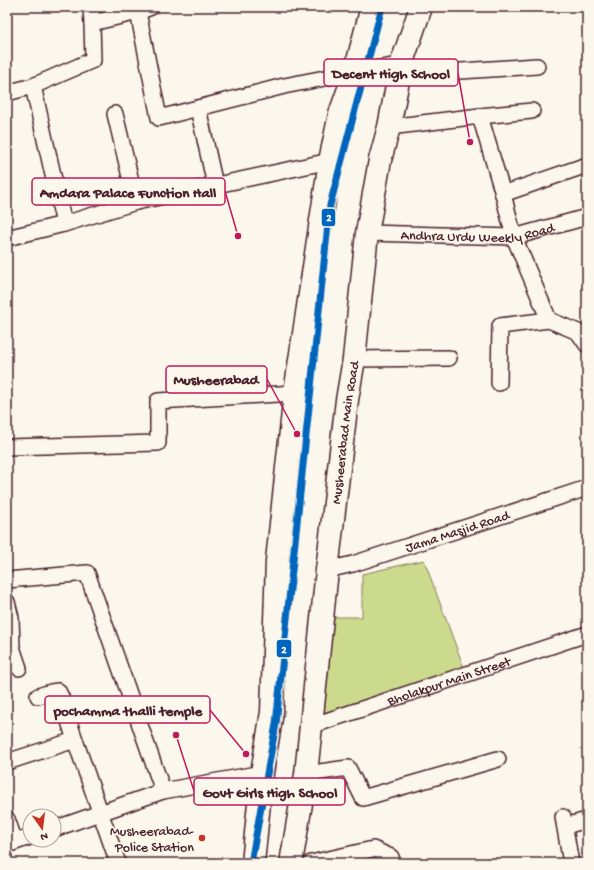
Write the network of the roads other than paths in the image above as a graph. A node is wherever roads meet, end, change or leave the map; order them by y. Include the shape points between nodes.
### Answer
1 (91, 7) edge
2 (372, 7) edge
3 (421, 7) edge
4 (142, 8) edge
5 (92, 23) junction
6 (537, 66) dead end
7 (400, 70) junction
8 (355, 72) junction
9 (33, 86) junction
10 (7, 93) edge
11 (198, 108) junction
12 (532, 111) dead end
13 (115, 114) dead end
14 (480, 116) junction
15 (389, 127) junction
16 (330, 161) junction
17 (587, 165) edge
18 (215, 185) junction
19 (503, 194) junction
20 (136, 202) junction
21 (587, 217) edge
22 (64, 224) junction
23 (367, 233) junction
24 (514, 237) junction
25 (7, 238) edge
26 (549, 320) junction
27 (587, 345) edge
28 (449, 358) dead end
29 (354, 359) junction
30 (500, 383) dead end
31 (295, 393) junction
32 (7, 446) edge
33 (587, 488) edge
34 (327, 570) junction
35 (7, 580) edge
36 (7, 602) edge
37 (587, 634) edge
38 (10, 648) edge
39 (19, 668) dead end
40 (38, 696) dead end
41 (311, 726) junction
42 (75, 740) junction
43 (498, 759) dead end
44 (7, 762) edge
45 (262, 773) junction
46 (306, 774) junction
47 (162, 792) junction
48 (101, 814) junction
49 (7, 819) edge
50 (587, 820) edge
51 (62, 826) edge
52 (22, 840) edge
53 (11, 844) edge
54 (118, 863) edge
55 (252, 863) edge
56 (291, 863) edge
57 (311, 863) edge
58 (393, 863) edge
59 (571, 863) edge

1 - 5 street
2 - 8 main road
3 - 7 main road, Musheerabad Main Road
4 - 5 street
4 - 11 street via 159,118
5 - 9 street via 93,60
6 - 7 street
7 - 8 street
7 - 15 main road, Musheerabad Main Road
8 - 11 street via 284,86
8 - 16 main road via 340,114
9 - 10 street
9 - 22 street
11 - 18 street
12 - 14 street
13 - 20 street
14 - 15 street
14 - 19 street
15 - 23 main road, Musheerabad Main Road via 380,160
16 - 18 street
16 - 31 main road
17 - 19 street
18 - 20 street
19 - 24 street
20 - 22 street
21 - 24 street, Andhra Urdu Weekly Road
22 - 25 street
23 - 24 street, Andhra Urdu Weekly Road
23 - 29 main road, Musheerabad Main Road
24 - 26 street
26 - 27 street via 578,332
26 - 30 street via 500,326
28 - 29 street
29 - 34 main road, Musheerabad Main Road
31 - 32 street via 158,401 158,443
31 - 45 main road via 277,561 272,712
33 - 34 street, Jama Masjid Road via 353,564
34 - 41 main road, Musheerabad Main Road
35 - 47 street via 87,573
36 - 38 street via 11,618
37 - 41 street, Bholakpur Main Street
38 - 39 street
40 - 42 street via 58,691
41 - 46 main road, Musheerabad Main Road
42 - 44 street
42 - 48 street
43 - 46 street via 363,798 348,768
45 - 47 street
45 - 55 main road
46 - 56 main road, Musheerabad Main Road
47 - 48 street
48 - 51 street
48 - 54 street
49 - 53 street
50 - 59 street via 564,821
52 - 53 street
57 - 58 street via 373,849 391,857

